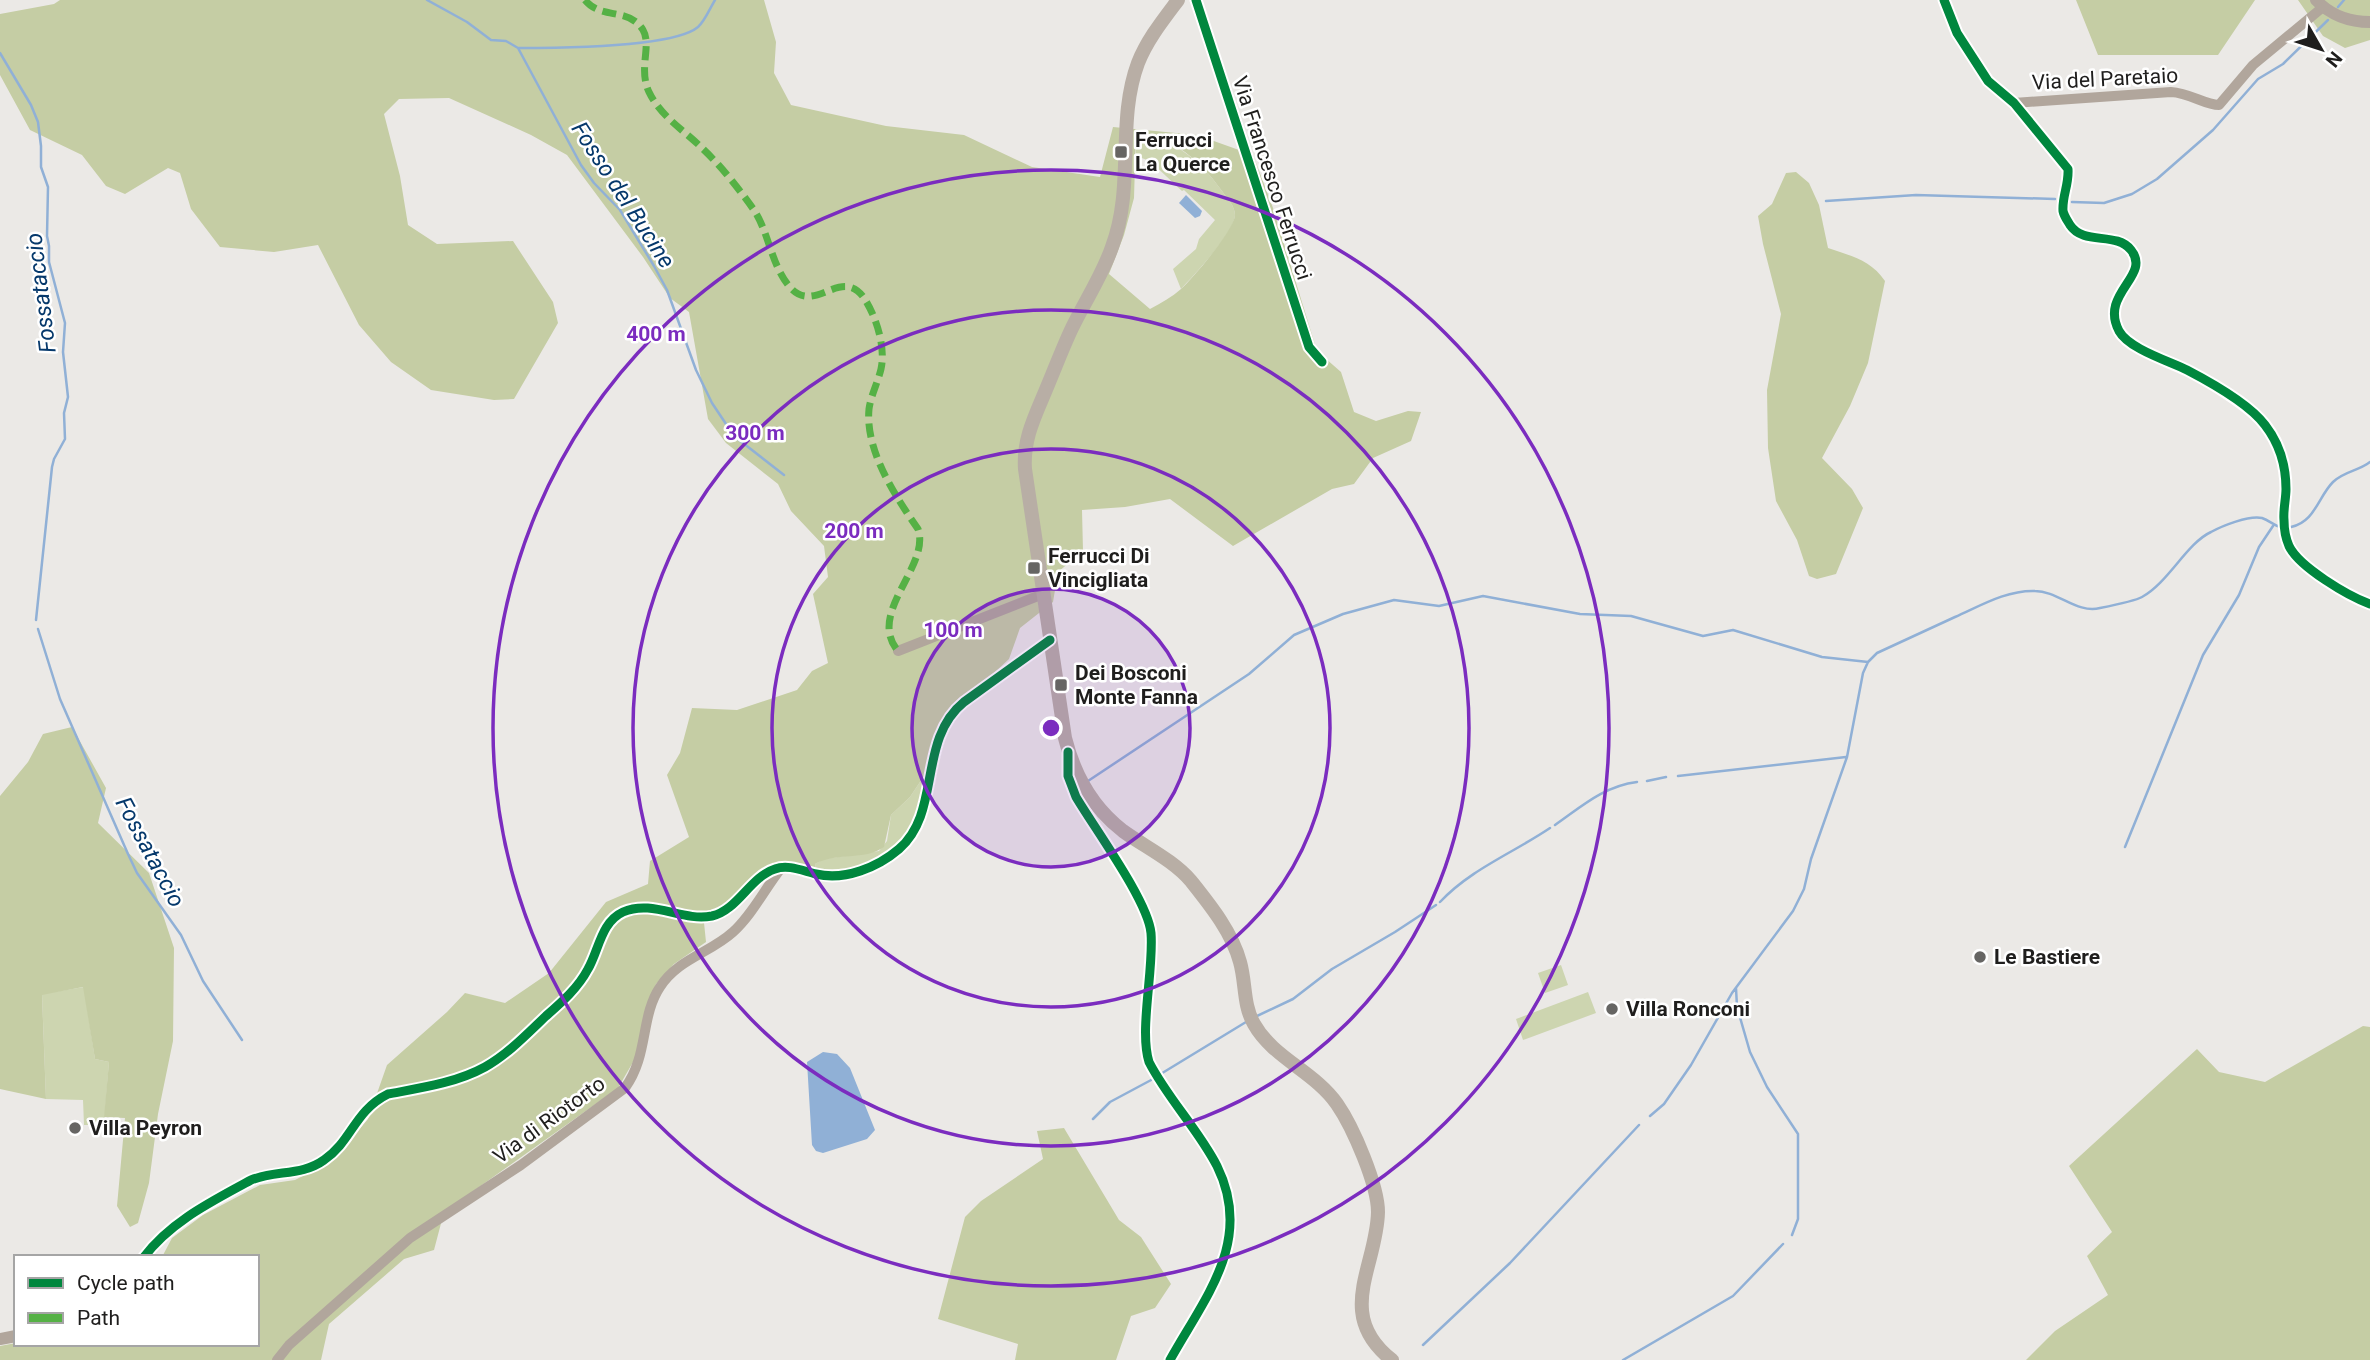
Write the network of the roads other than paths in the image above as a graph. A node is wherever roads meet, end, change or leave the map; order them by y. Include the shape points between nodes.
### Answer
1 (1178, 0) edge
2 (1196, 0) edge
3 (1944, 0) edge
4 (2319, 3) edge
5 (2370, 22) edge
6 (2014, 103) junction
7 (1322, 362) dead end
8 (1043, 594) junction
9 (2370, 604) edge
10 (1050, 640) junction
11 (898, 651) dead end
12 (1068, 752) junction
13 (783, 867) junction
14 (146, 1255) edge
15 (276, 1360) edge
16 (1170, 1360) edge
17 (1392, 1360) edge

1 - 8 main road via 1149,42 1133,79 1117,234 1027,436 1025,469
2 - 7 street, Via Francesco Ferrucci via 1309,347
3 - 6 street via 1957,33 1988,81
4 - 5 street via 2345,19
4 - 6 street, Via del Paretaio via 2253,65 2219,105 2171,92
6 - 9 street via 2068,169 2063,214 2074,231 2129,247 2136,258 2136,269 2114,307 2119,330 2128,342 2233,398 2266,425 2285,464 2283,517 2290,548 2330,584
8 - 10 main road
8 - 11 street
10 - 12 main road
10 - 13 street via 952,714 933,758 918,826 897,851 864,869 841,875
12 - 16 street via 1068,776 1076,797 1148,917 1152,950 1147,1055 1216,1166 1231,1214 1230,1242 1223,1262
12 - 17 main road via 1084,787 1105,814 1188,878 1231,938 1252,1019 1269,1044 1318,1082 1337,1104 1372,1180 1378,1214 1361,1302 1371,1335
13 - 14 street via 767,873 715,915 654,908 614,917 580,982 506,1053 462,1077 378,1099 326,1159 305,1170 251,1180 185,1218
13 - 15 street, Via di Riotorto via 735,930 683,964 659,988 642,1054 625,1088 401,1245

